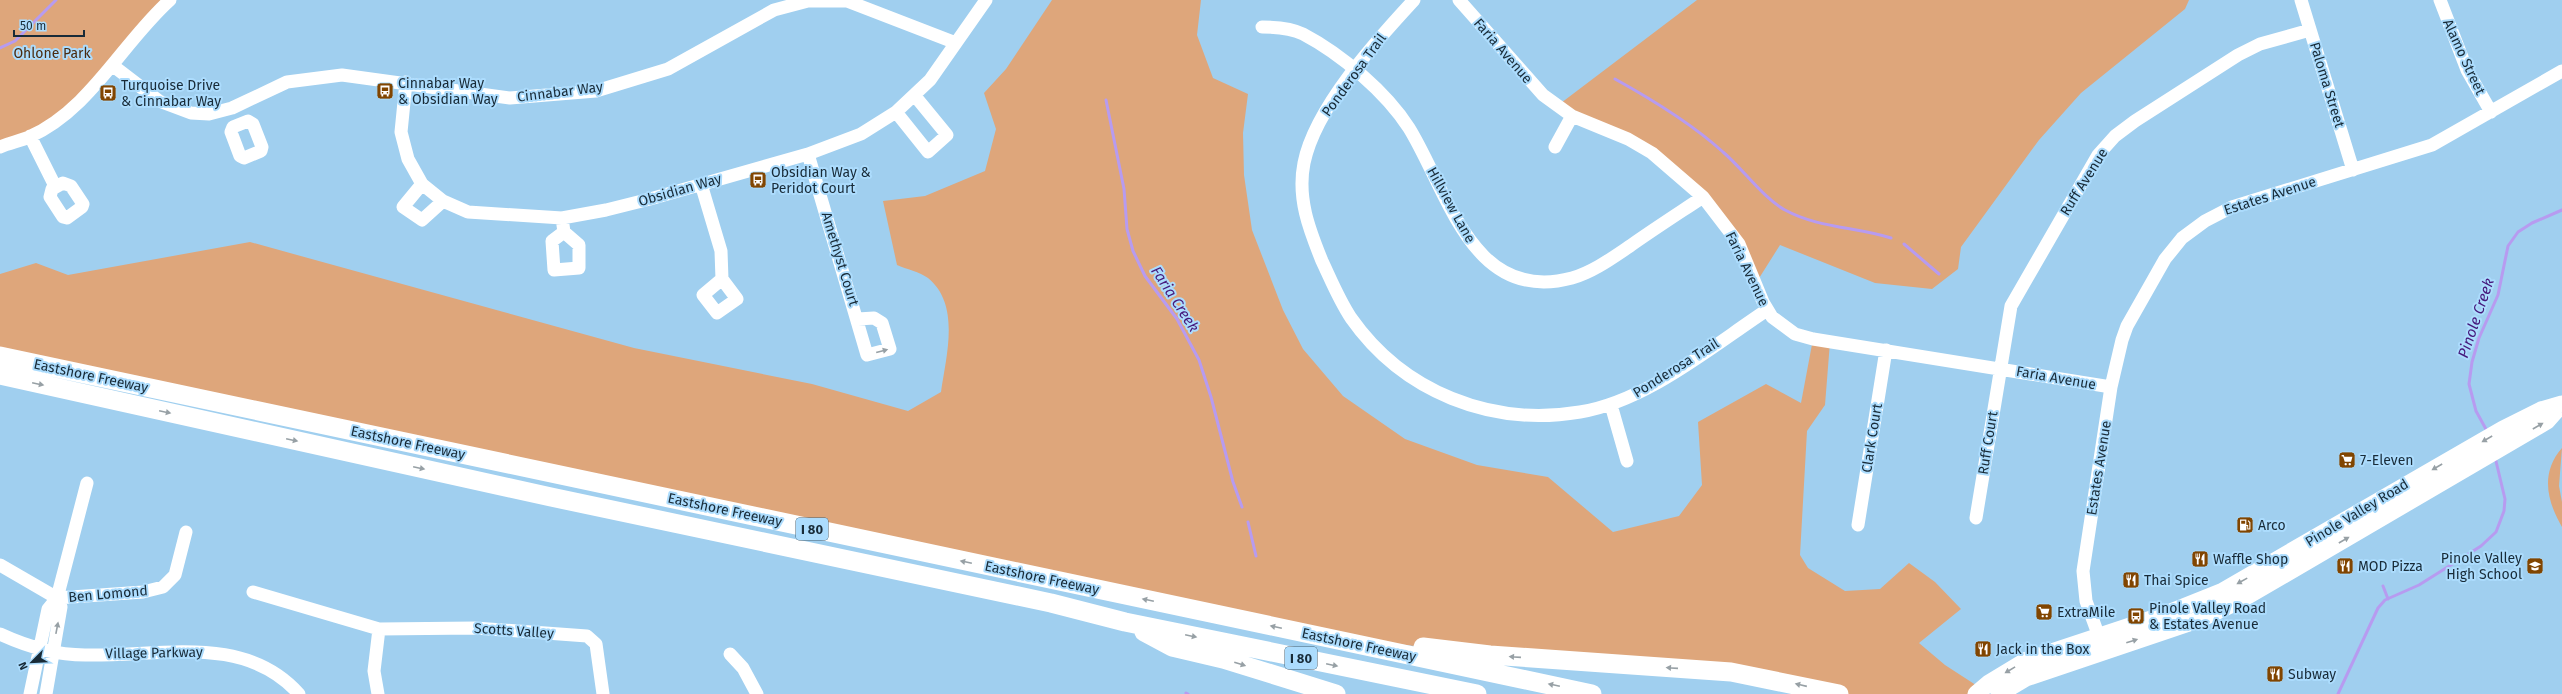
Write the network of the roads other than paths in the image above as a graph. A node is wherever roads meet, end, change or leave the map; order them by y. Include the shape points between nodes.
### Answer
1 (170, 0) edge
2 (986, 0) edge
3 (1414, 0) edge
4 (1459, 0) edge
5 (2301, 0) edge
6 (2440, 0) edge
7 (1262, 27) dead end
8 (2310, 30) junction
9 (956, 43) junction
10 (112, 65) junction
11 (1354, 71) junction
12 (2562, 71) edge
13 (406, 82) junction
14 (915, 96) junction
15 (232, 108) junction
16 (896, 112) junction
17 (2491, 112) junction
18 (1572, 116) junction
19 (239, 124) dead end
20 (30, 136) junction
21 (0, 147) edge
22 (1555, 147) dead end
23 (808, 154) junction
24 (2353, 170) junction
25 (422, 184) junction
26 (701, 184) junction
27 (55, 186) dead end
28 (1703, 197) junction
29 (443, 201) junction
30 (562, 218) junction
31 (564, 232) dead end
32 (722, 279) dead end
33 (1767, 310) junction
34 (858, 319) dead end
35 (1886, 350) junction
36 (0, 356) edge
37 (2001, 368) junction
38 (0, 375) edge
39 (2111, 387) junction
40 (2562, 404) edge
41 (1611, 405) junction
42 (1628, 461) dead end
43 (87, 483) dead end
44 (1976, 518) dead end
45 (1858, 525) dead end
46 (186, 532) dead end
47 (0, 565) edge
48 (253, 592) dead end
49 (57, 598) junction
50 (1126, 622) junction
51 (379, 629) junction
52 (1296, 632) junction
53 (0, 634) edge
54 (2101, 643) junction
55 (0, 644) edge
56 (38, 652) junction
57 (730, 654) dead end
58 (52, 656) junction
59 (30, 694) edge
60 (46, 694) edge
61 (288, 694) edge
62 (299, 694) edge
63 (378, 694) edge
64 (603, 694) edge
65 (757, 694) edge
66 (1336, 694) edge
67 (1477, 694) edge
68 (1592, 694) edge
69 (1839, 694) edge
70 (1976, 694) edge
71 (1999, 694) edge

1 - 10 street via 150,18
2 - 9 street, Obsidian Way
3 - 11 street, Ponderosa Trail
4 - 18 street, Faria Avenue via 1543,96
5 - 8 street, Paloma Street
6 - 17 street, Alamo Street via 2467,70
7 - 11 street, Hillview Lane via 1282,28 1302,34
8 - 24 street, Paloma Street
8 - 37 street, Ruff Avenue via 2260,44 2238,55 2115,136 2098,155 2015,297 2009,314
9 - 13 street, Cinnabar Way via 847,1 808,1 774,10 668,69 596,91 510,98
9 - 14 street, Obsidian Way via 930,80
10 - 15 street, Cinnabar Way via 159,101 178,110 209,114
10 - 20 street via 71,108
11 - 28 street, Hillview Lane via 1389,103 1408,128 1468,241 1483,257 1515,276 1535,282 1556,282 1574,278 1594,269
11 - 41 street, Ponderosa Trail via 1328,108 1312,138 1301,184 1303,209 1310,232 1338,296 1363,334 1407,375 1432,390 1480,410 1511,415 1547,416
12 - 17 street, Estates Avenue
13 - 15 street, Cinnabar Way via 342,75 287,82
13 - 25 street, Obsidian Way via 402,132 408,159
14 - 16 street, Obsidian Way
14 - 16 street via 947,135 928,152
15 - 19 street
16 - 23 street, Obsidian Way via 861,134
17 - 24 street, Estates Avenue via 2432,145
18 - 22 street
18 - 28 street, Faria Avenue via 1628,139 1652,153
20 - 21 street
20 - 27 street
23 - 26 street, Obsidian Way
23 - 34 street, Amethyst Court
24 - 39 street, Estates Avenue via 2232,207 2205,221 2182,238 2165,259 2127,326
25 - 29 street, Obsidian Way
25 - 29 street via 403,207 422,220
26 - 30 street, Obsidian Way via 606,210
26 - 32 street via 721,251
28 - 33 street, Faria Avenue via 1739,244
29 - 30 street, Obsidian Way via 468,212
30 - 31 street
33 - 35 street, Faria Avenue via 1787,329 1804,337
33 - 41 street, Ponderosa Trail via 1652,385
35 - 37 street, Faria Avenue
35 - 45 street, Clark Court
52 -> 36 highway, Eastshore Freeway / I 80
37 - 39 street, Faria Avenue
37 - 44 street, Ruff Court
38 -> 50 highway, Eastshore Freeway / I 80
39 - 54 street, Estates Avenue via 2083,571 2086,601
40 - 54 main road, Pinole Valley Road via 2541,410 2506,436 2475,454 2221,592
41 - 42 street
43 - 49 street
46 - 49 street, Ben Lomond via 175,575 163,588 143,592
47 - 49 street, Ben Lomond
48 - 51 street, Scotts Valley
49 - 56 street via 48,609
58 -> 49 street via 61,607
50 -> 66 highway via 1172,647 1223,658
50 -> 67 highway, Eastshore Freeway / I 80
51 - 63 street via 374,671
51 - 64 street, Scotts Valley via 475,628 587,636 596,644
68 -> 52 highway, Eastshore Freeway / I 80
69 -> 52 highway via 1731,672 1490,655
53 - 56 street, Village Parkway
54 -> 70 main road, Pinole Valley Road via 2026,660
54 - 71 main road, Pinole Valley Road via 2026,678
55 - 56 street, Village Parkway
56 - 58 street, Village Parkway
56 - 59 street
57 - 65 street via 743,668
58 - 60 street
58 - 61 street, Village Parkway via 85,664 202,660 230,663 260,674
58 - 62 street, Village Parkway via 202,651 232,654 263,666 288,682

